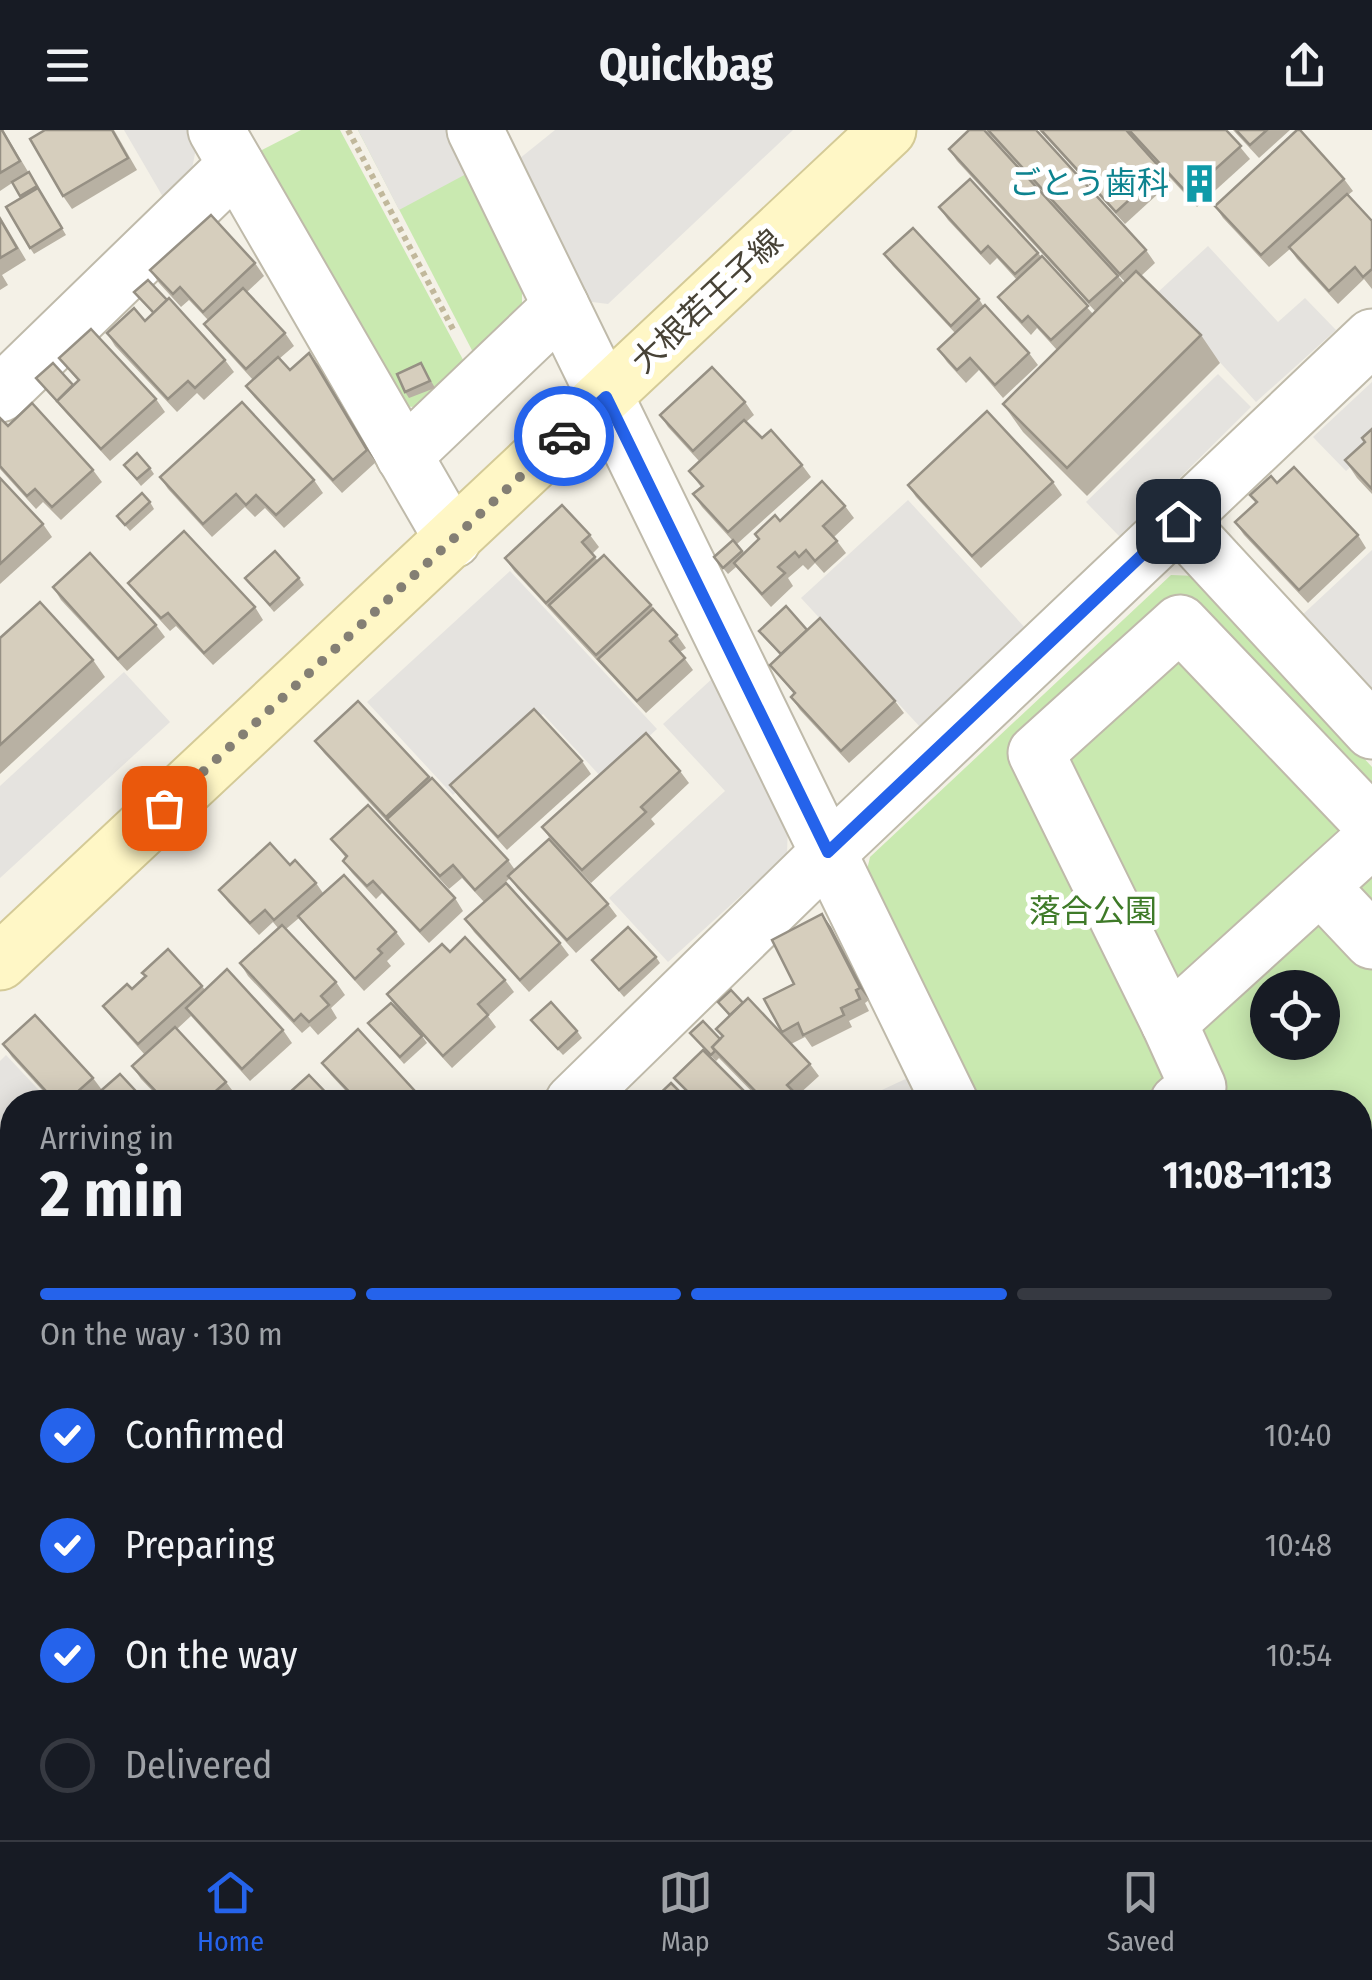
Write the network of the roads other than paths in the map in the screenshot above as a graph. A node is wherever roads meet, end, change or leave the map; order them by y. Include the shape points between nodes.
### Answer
1 (475, 130) edge
2 (888, 130) edge
3 (226, 148) edge
4 (561, 306) junction
5 (1372, 337) edge
6 (0, 394) edge
7 (606, 397) junction
8 (404, 456) junction
9 (1178, 521) junction
10 (452, 540) junction
11 (1042, 649) junction
12 (1092, 701) junction
13 (1372, 731) edge
14 (1372, 824) edge
15 (1372, 839) edge
16 (828, 852) junction
17 (1321, 887) junction
18 (1372, 941) edge
19 (0, 962) edge
20 (1170, 1023) junction
21 (585, 1090) edge
22 (944, 1090) edge
23 (1195, 1090) edge

1 - 4 street
2 - 7 street, 大根若王子線
3 - 6 street
3 - 8 street
4 - 7 street
4 - 8 street
5 - 9 street
7 - 10 street, 大根若王子線
7 - 16 street
8 - 10 street
9 - 11 street
9 - 13 street
10 - 19 street, 大根若王子線
11 - 12 street
11 - 16 street
12 - 14 street via 1180,623
12 - 20 street via 1036,752
15 - 17 street
16 - 21 street
16 - 22 street
17 - 18 street
17 - 20 street
20 - 23 street

